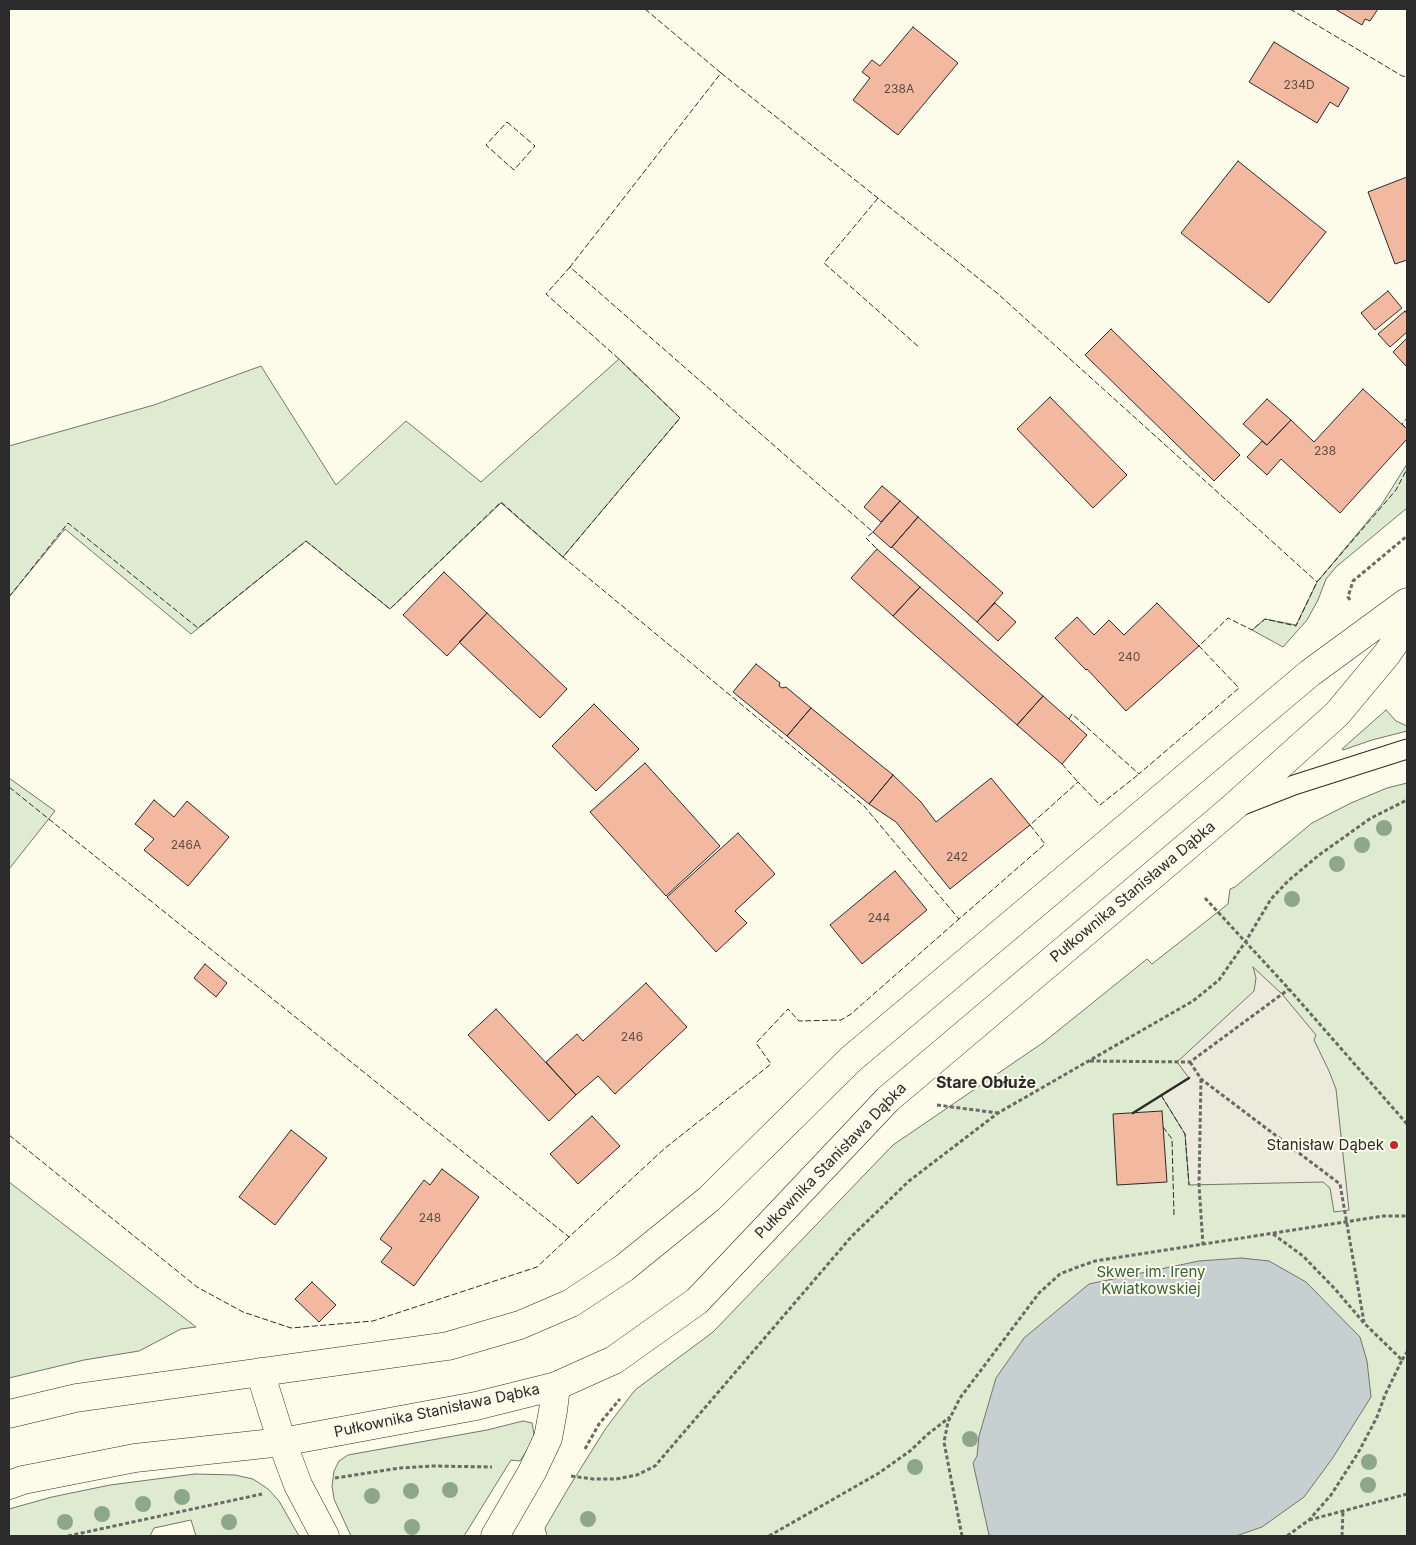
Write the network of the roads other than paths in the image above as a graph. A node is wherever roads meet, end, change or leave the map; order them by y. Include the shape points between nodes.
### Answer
1 (1407, 602) edge
2 (1407, 626) edge
3 (1407, 748) edge
4 (1230, 810) junction
5 (260, 1372) junction
6 (556, 1386) junction
7 (9, 1414) edge
8 (282, 1442) junction
9 (9, 1485) edge
10 (325, 1536) edge
11 (495, 1536) edge

1 - 5 main road via 1310,673 851,1059 709,1199 624,1268 571,1302 520,1325 448,1346
2 - 4 main road, Pułkownika Stanisława Dąbka via 1337,714
3 - 4 lane
4 - 6 main road, Pułkownika Stanisława Dąbka via 888,1099 697,1301 614,1360
5 - 7 main road via 76,1398
5 - 8 main road
6 - 8 main road, Pułkownika Stanisława Dąbka via 476,1406
6 - 11 main road via 548,1438
8 - 9 main road, Pułkownika Stanisława Dąbka via 135,1458
8 - 10 main road via 298,1486

